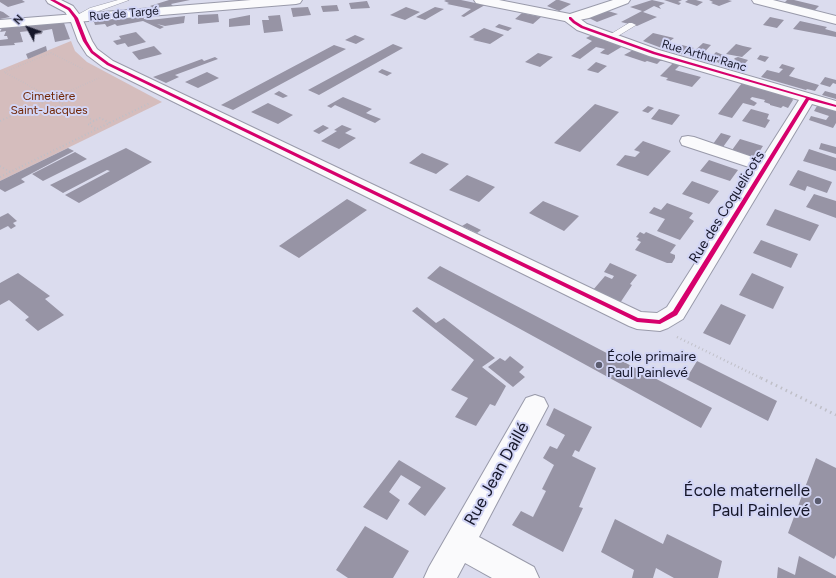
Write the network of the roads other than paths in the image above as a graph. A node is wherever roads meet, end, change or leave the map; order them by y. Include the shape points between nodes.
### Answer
1 (52, 0) edge
2 (126, 0) edge
3 (296, 0) edge
4 (480, 0) edge
5 (624, 0) edge
6 (758, 0) edge
7 (76, 18) junction
8 (570, 18) junction
9 (836, 20) edge
10 (0, 24) edge
11 (632, 25) dead end
12 (610, 37) junction
13 (808, 98) junction
14 (836, 106) edge
15 (688, 141) dead end
16 (765, 167) junction
17 (535, 406) dead end
18 (460, 542) junction
19 (440, 578) edge
20 (523, 578) edge

1 - 7 street via 69,9
2 - 7 lane
3 - 7 street, Rue de Targé
4 - 8 street
5 - 8 street
6 - 9 street
7 - 10 street, Rue de Targé
7 - 16 street, Rue des Coquelicots via 92,52 108,64 637,320 660,322 676,312
8 - 12 street, Rue Arthur Ranc via 582,27
11 - 12 lane
12 - 13 street, Rue Arthur Ranc via 672,59
13 - 14 street, Rue Arthur Ranc
13 - 16 street, Rue des Coquelicots
15 - 16 street, Rue des Coquelicots
17 - 18 street, Rue Jean Daillé
18 - 19 street, Rue Jean Daillé
18 - 20 street, Rue Jean Daillé

